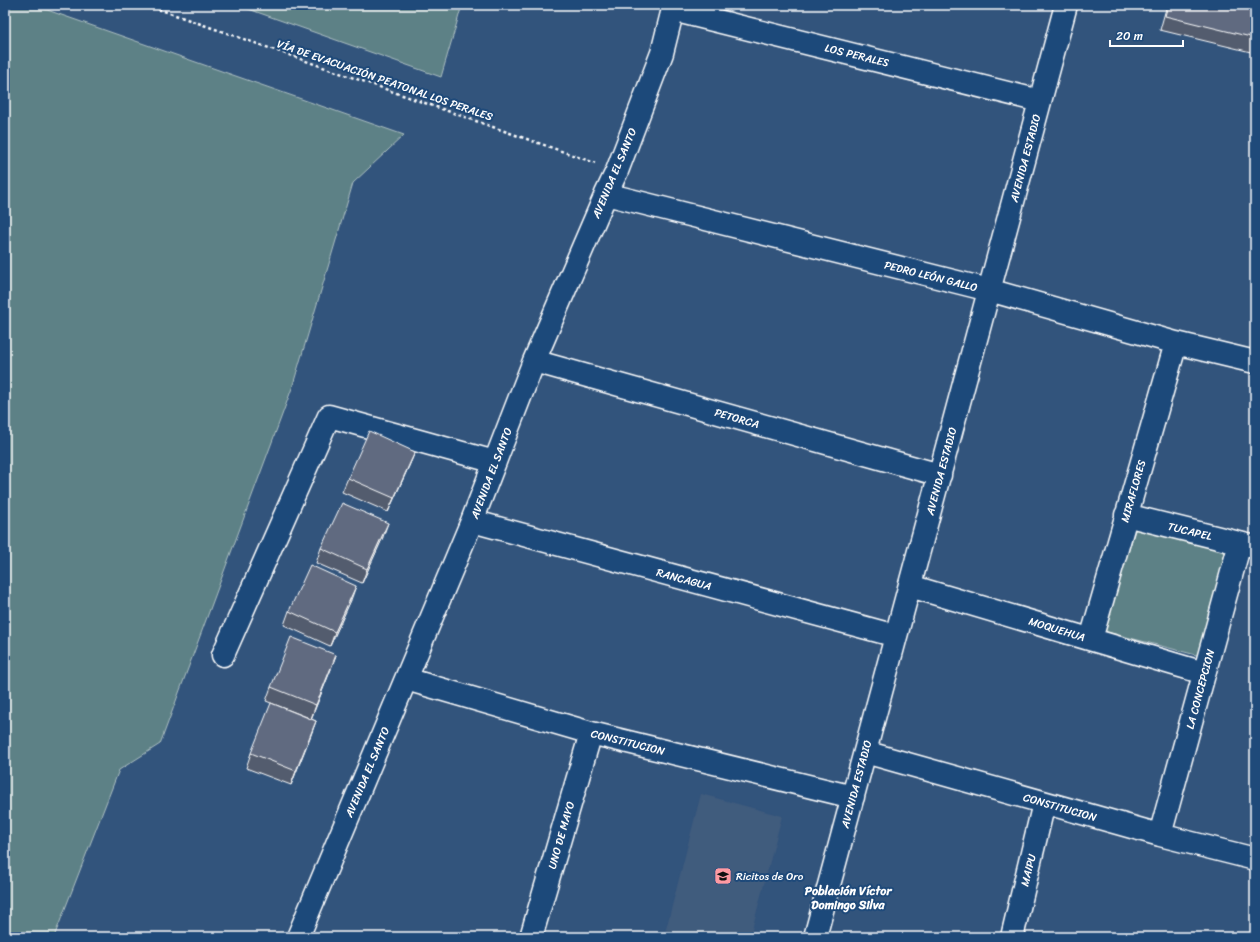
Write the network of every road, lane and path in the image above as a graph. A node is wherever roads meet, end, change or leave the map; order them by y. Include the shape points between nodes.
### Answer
1 (147, 5) edge
2 (1066, 5) edge
3 (673, 7) edge
4 (1040, 101) junction
5 (617, 171) junction
6 (606, 194) junction
7 (990, 290) junction
8 (1176, 343) junction
9 (534, 361) junction
10 (1255, 362) edge
11 (495, 462) junction
12 (940, 475) junction
13 (1126, 515) junction
14 (472, 521) junction
15 (1247, 545) edge
16 (910, 586) junction
17 (896, 636) junction
18 (1091, 640) junction
19 (223, 655) dead end
20 (1204, 673) junction
21 (406, 679) junction
22 (591, 733) junction
23 (865, 752) junction
24 (853, 797) junction
25 (1044, 802) junction
26 (1160, 835) junction
27 (1255, 860) edge
28 (298, 937) edge
29 (531, 937) edge
30 (815, 937) edge
31 (1012, 937) edge

1 - 5 path, VÍA DE EVACUACIÓN PEATONAL LOS PERALES
2 - 4 street, AVENIDA ESTADIO
3 - 4 street, LOS PERALES
3 - 5 street, AVENIDA EL SANTO via 662,53
4 - 7 street, AVENIDA ESTADIO
5 - 6 street, AVENIDA EL SANTO
6 - 7 street, PEDRO LEÓN GALLO
6 - 9 street, AVENIDA EL SANTO
7 - 8 street, PEDRO LEÓN GALLO
7 - 12 street, AVENIDA ESTADIO
8 - 10 street, PEDRO LEÓN GALLO
8 - 13 street, MIRAFLORES
9 - 11 street, AVENIDA EL SANTO
9 - 12 street, PETORCA
11 - 14 street, AVENIDA EL SANTO
11 - 19 street via 330,416
12 - 16 street, AVENIDA ESTADIO
13 - 15 street, TUCAPEL
13 - 18 street, MIRAFLORES
14 - 17 street, RANCAGUA
14 - 21 street, AVENIDA EL SANTO
15 - 20 street, LA CONCEPCION
16 - 17 street, AVENIDA ESTADIO
16 - 18 street, MOQUEHUA
17 - 23 street, AVENIDA ESTADIO
18 - 20 street, MOQUEHUA
20 - 26 street, LA CONCEPCION
21 - 22 street, CONSTITUCION
21 - 28 street, AVENIDA EL SANTO
22 - 24 street, CONSTITUCION
22 - 29 street, UNO DE MAYO
23 - 24 street, AVENIDA ESTADIO
23 - 25 street, CONSTITUCION
24 - 30 street, AVENIDA ESTADIO
25 - 26 street, CONSTITUCION
25 - 31 street, MAIPU
26 - 27 street, CONSTITUCION

